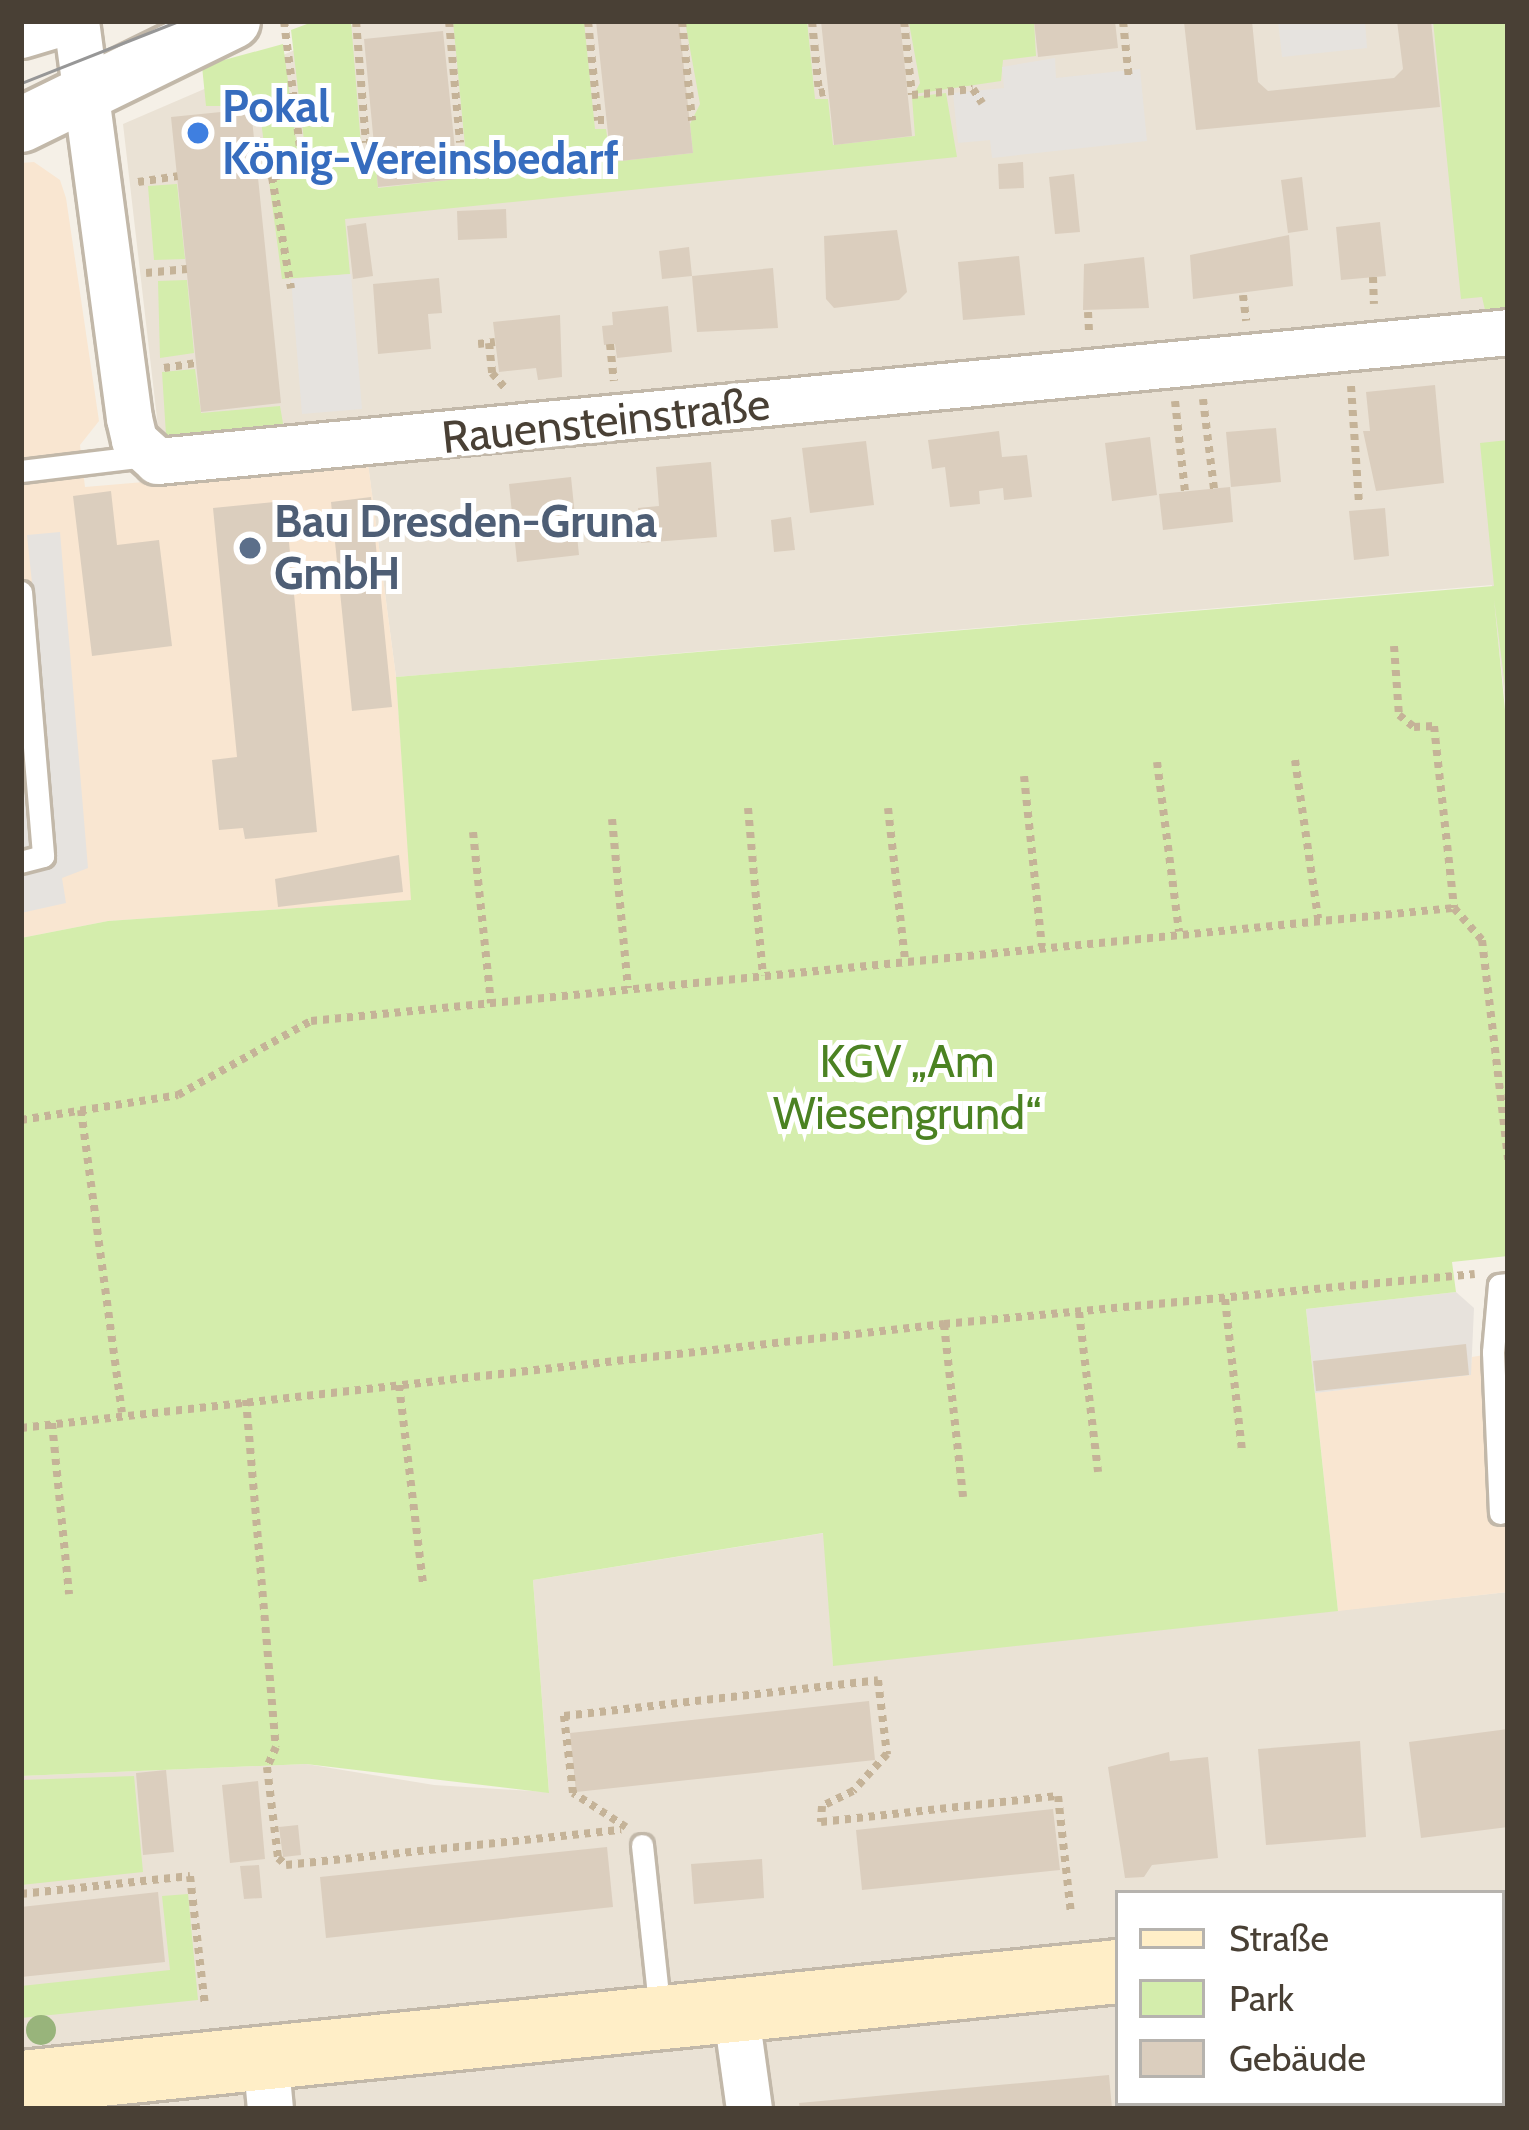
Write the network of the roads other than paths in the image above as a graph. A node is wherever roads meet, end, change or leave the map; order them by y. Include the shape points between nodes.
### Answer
1 (53, 21) edge
2 (76, 21) edge
3 (233, 21) edge
4 (21, 32) edge
5 (90, 95) junction
6 (21, 125) edge
7 (1508, 332) edge
8 (148, 455) junction
9 (21, 471) edge
10 (21, 592) edge
11 (21, 862) edge
12 (1508, 1285) edge
13 (1500, 1513) dead end
14 (636, 1837) road end
15 (1115, 1971) edge
16 (735, 2008) junction
17 (660, 2014) junction
18 (21, 2082) edge
19 (267, 2082) edge
20 (749, 2109) edge

1 - 4 street
2 - 5 street
3 - 5 street
5 - 6 street
5 - 8 street via 129,418
7 - 8 street, Rauensteinstraße via 303,452 174,463
8 - 9 lane
10 - 11 lane via 43,856
12 - 13 lane via 1499,1285 1493,1352
14 - 17 lane
15 - 16 main road
16 - 17 main road
16 - 20 street
17 - 19 main road
18 - 19 main road

